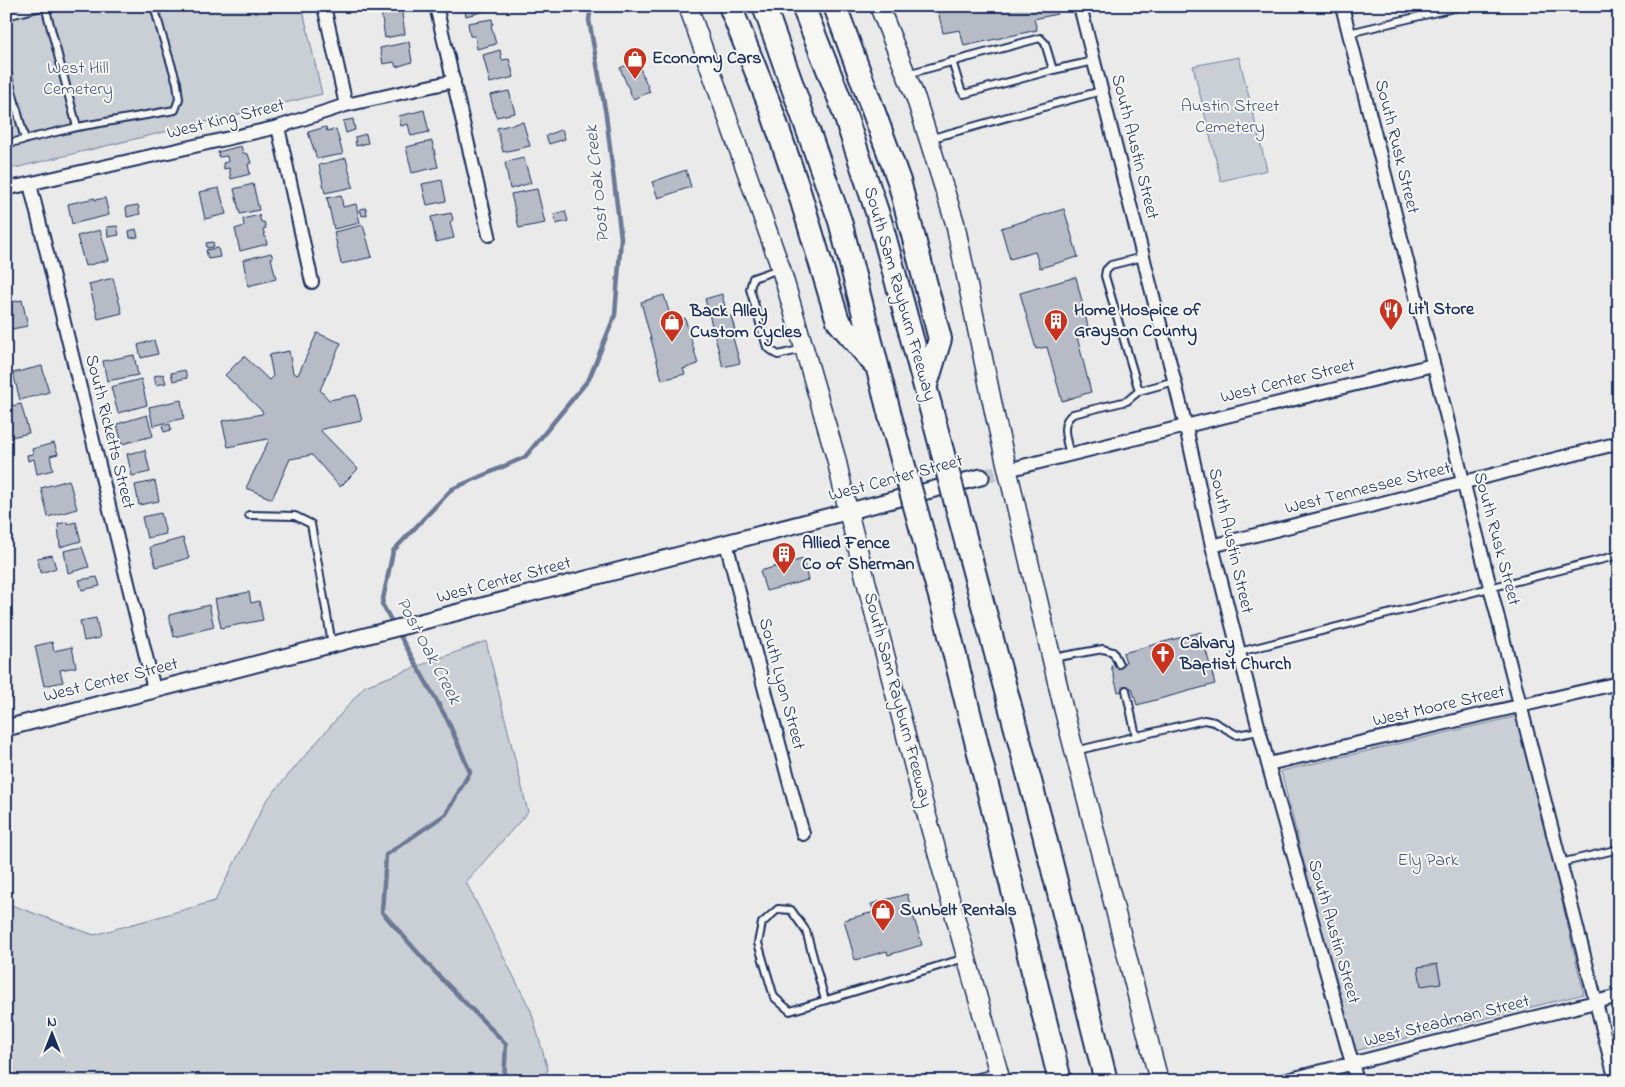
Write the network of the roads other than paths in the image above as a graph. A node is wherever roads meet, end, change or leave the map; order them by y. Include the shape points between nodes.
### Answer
1 (45, 6) edge
2 (154, 6) edge
3 (324, 6) edge
4 (436, 6) edge
5 (688, 6) edge
6 (730, 6) edge
7 (764, 6) edge
8 (803, 6) edge
9 (834, 6) edge
10 (879, 6) edge
11 (1080, 6) edge
12 (1342, 6) edge
13 (1462, 6) edge
14 (6, 16) edge
15 (1349, 33) junction
16 (952, 61) junction
17 (1094, 61) junction
18 (6, 68) edge
19 (1053, 70) junction
20 (906, 74) junction
21 (454, 82) junction
22 (1101, 90) junction
23 (346, 106) junction
24 (77, 127) junction
25 (278, 127) junction
26 (25, 140) junction
27 (928, 140) junction
28 (6, 144) edge
29 (30, 184) junction
30 (6, 189) edge
31 (489, 235) dead end
32 (1143, 257) junction
33 (781, 269) junction
34 (312, 282) dead end
35 (803, 349) junction
36 (1433, 366) junction
37 (877, 367) junction
38 (1175, 381) junction
39 (1139, 391) junction
40 (928, 395) junction
41 (1186, 427) junction
42 (1619, 443) edge
43 (1070, 455) junction
44 (1006, 470) junction
45 (981, 477) tunnel mouth
46 (1463, 483) junction
47 (848, 511) junction
48 (249, 515) dead end
49 (726, 543) junction
50 (1212, 546) junction
51 (1619, 555) edge
52 (1492, 588) junction
53 (332, 645) junction
54 (1238, 652) junction
55 (1051, 658) junction
56 (1119, 664) dead end
57 (1619, 682) edge
58 (154, 689) junction
59 (1126, 690) dead end
60 (1520, 706) junction
61 (6, 728) edge
62 (1259, 731) junction
63 (1136, 736) junction
64 (1074, 751) junction
65 (1268, 764) junction
66 (803, 834) dead end
67 (1619, 849) edge
68 (1560, 863) junction
69 (966, 957) junction
70 (1619, 996) edge
71 (825, 1000) junction
72 (1595, 1002) junction
73 (1352, 1064) junction
74 (1000, 1076) edge
75 (870, 1081) edge
76 (892, 1081) edge
77 (963, 1081) edge
78 (1060, 1081) edge
79 (1106, 1081) edge
80 (1159, 1081) edge
81 (1284, 1081) edge
82 (1357, 1081) edge
83 (1616, 1081) edge

1 - 14 lane
1 - 24 lane
2 - 24 lane via 177,83 179,99 175,110
3 - 23 street
4 - 21 street
5 - 33 main road, South Sam Rayburn Freeway
6 - 37 highway via 770,106 838,320
7 - 37 highway, South Sam Rayburn Freeway via 840,221
8 - 40 highway, South Sam Rayburn Freeway via 840,100 869,189
9 - 40 highway via 899,181 940,339
10 - 20 main road
11 - 17 street, South Austin Street
12 - 15 street, South Rusk Street
13 - 15 lane
15 - 36 street, South Rusk Street
16 - 19 lane via 1040,38 1045,43
16 - 19 lane via 964,94
16 - 20 lane
17 - 19 lane
17 - 22 street, South Austin Street
18 - 26 lane
20 - 27 main road
21 - 23 street, West King Street
21 - 31 street
22 - 27 lane
22 - 32 street, South Austin Street
23 - 25 street, West King Street
24 - 26 lane
25 - 29 street, West King Street
25 - 34 street
26 - 28 lane
27 - 44 main road via 955,223
29 - 30 street, West King Street
29 - 58 street, South Ricketts Street
32 - 38 street, South Austin Street
32 - 39 lane via 1111,265 1105,276
33 - 35 main road, South Sam Rayburn Freeway
33 - 35 lane via 752,278 750,289 767,347 778,355
35 - 47 main road, South Sam Rayburn Freeway via 836,458
36 - 41 street, West Center Street
36 - 46 street, South Rusk Street
37 - 78 highway, South Sam Rayburn Freeway, bridge via 943,607
38 - 39 lane
38 - 41 street, South Austin Street
39 - 43 lane via 1127,401 1067,418 1065,436
40 - 79 highway, South Sam Rayburn Freeway, bridge
41 - 43 street, West Center Street
41 - 50 street, South Austin Street
42 - 46 street, West Tennessee Street
43 - 44 street, West Center Street
44 - 55 main road
45 - 47 street, West Center Street
46 - 50 street, West Tennessee Street
46 - 52 street, South Rusk Street
47 - 49 street, West Center Street
47 - 69 main road, South Sam Rayburn Freeway
48 - 53 lane via 296,516 311,524
49 - 53 street, West Center Street
49 - 66 street, South Lyon Street
50 - 54 street, South Austin Street
51 - 52 lane
52 - 54 lane
52 - 60 street, South Rusk Street
53 - 58 street, West Center Street
54 - 62 street, South Austin Street
55 - 56 lane via 1103,649 1113,652
55 - 64 main road
57 - 60 street, West Moore Street
58 - 61 street, West Center Street
59 - 63 lane
60 - 65 street, West Moore Street
60 - 68 street, South Rusk Street
62 - 63 lane via 1237,735 1204,720
62 - 65 street, South Austin Street
63 - 64 lane
64 - 80 main road
65 - 73 street, South Austin Street
67 - 68 lane
68 - 72 street, South Rusk Street
69 - 71 lane
69 - 74 main road, South Sam Rayburn Freeway
70 - 72 street, West Steadman Street
71 - 71 lane via 790,1011 774,997 758,943 762,923 778,909 791,910 806,931
72 - 73 street, West Steadman Street
72 - 83 street, South Rusk Street
73 - 81 street, West Steadman Street
73 - 82 street, South Austin Street
74 - 77 lane
75 - 76 lane

